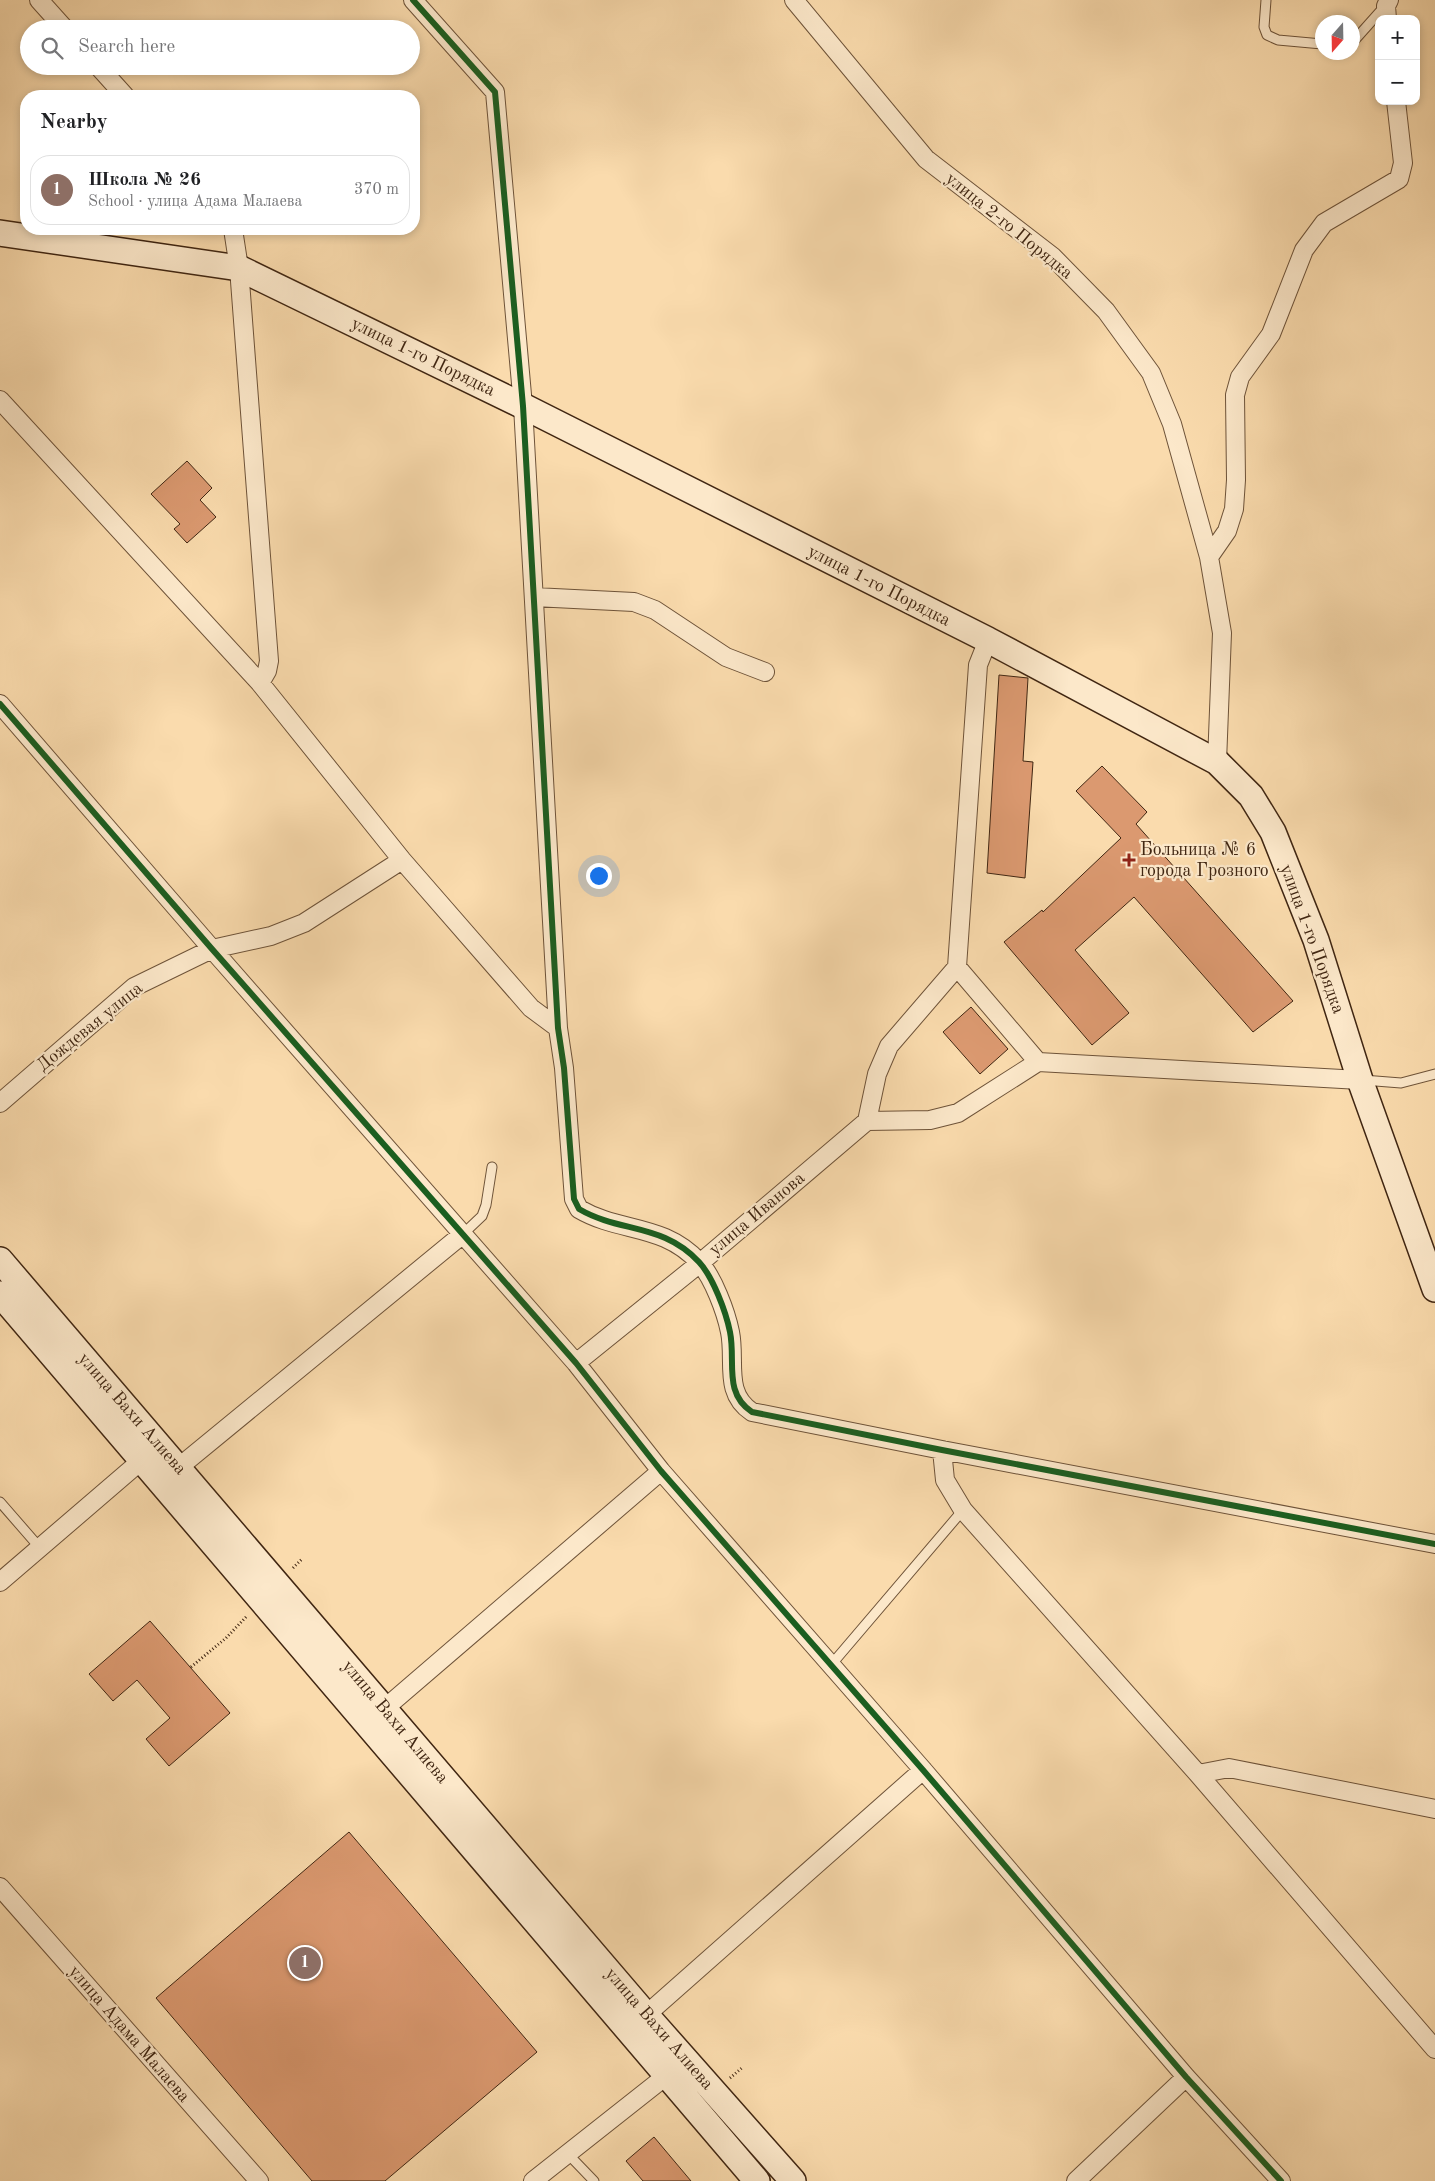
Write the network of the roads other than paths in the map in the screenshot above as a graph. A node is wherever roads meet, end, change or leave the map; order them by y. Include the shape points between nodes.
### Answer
1 (39, 0) edge
2 (413, 0) edge
3 (794, 0) edge
4 (1266, 0) edge
5 (1387, 8) edge
6 (56, 20) edge
7 (1360, 35) edge
8 (1315, 43) edge
9 (106, 75) edge
10 (120, 90) edge
11 (1396, 105) edge
12 (0, 234) edge
13 (234, 235) edge
14 (239, 268) junction
15 (0, 400) edge
16 (524, 406) junction
17 (1209, 557) junction
18 (534, 597) junction
19 (988, 640) junction
20 (764, 672) dead end
21 (260, 683) junction
22 (0, 704) edge
23 (1217, 762) junction
24 (402, 860) junction
25 (212, 949) junction
26 (957, 967) junction
27 (558, 1028) junction
28 (1038, 1062) junction
29 (1435, 1074) edge
30 (1360, 1080) junction
31 (0, 1103) edge
32 (867, 1121) junction
33 (492, 1167) dead end
34 (463, 1234) junction
35 (0, 1260) edge
36 (700, 1263) junction
37 (1435, 1289) edge
38 (0, 1294) edge
39 (576, 1363) junction
40 (942, 1450) junction
41 (142, 1460) junction
42 (178, 1468) junction
43 (661, 1471) junction
44 (0, 1502) edge
45 (963, 1510) junction
46 (1435, 1544) edge
47 (40, 1548) junction
48 (0, 1582) edge
49 (831, 1665) junction
50 (384, 1709) junction
51 (923, 1770) junction
52 (1198, 1774) junction
53 (1435, 1809) edge
54 (0, 1887) edge
55 (646, 2014) junction
56 (1435, 2049) edge
57 (666, 2076) junction
58 (1186, 2077) junction
59 (567, 2153) junction
60 (1084, 2176) edge
61 (259, 2181) edge
62 (533, 2181) edge
63 (594, 2181) edge
64 (757, 2181) edge
65 (793, 2181) edge
66 (1281, 2181) edge

1 - 6 street
2 - 16 street via 495,92
3 - 17 street, улица 2-го Порядка via 926,159 1053,257 1106,311 1151,373 1172,424
4 - 8 lane via 1264,27 1267,35 1278,40
5 - 7 lane
9 - 10 street
11 - 17 street via 1403,163 1399,180 1324,223 1314,235 1304,250 1271,334 1240,377 1235,395 1234,509 1227,531
12 - 14 main road, улица 1-го Порядка
13 - 14 street
14 - 16 main road, улица 1-го Порядка
14 - 21 street via 270,661
15 - 21 street
16 - 18 street
16 - 19 main road, улица 1-го Порядка
17 - 23 street, улица 2-го Порядка via 1222,633
18 - 20 street via 634,602 655,610 726,657
18 - 27 street
19 - 23 main road, улица 1-го Порядка
19 - 26 street via 978,665
21 - 24 street
22 - 25 street
23 - 30 main road, улица 1-го Порядка via 1251,796 1272,832 1316,940
24 - 25 street, Дождевая улица via 304,923 271,936
24 - 27 street via 530,1008
25 - 31 street, Дождевая улица via 134,987
25 - 34 street
26 - 28 street
26 - 32 street via 889,1046 877,1074
27 - 36 street via 574,1199 579,1209 605,1222 645,1229 669,1238
28 - 30 street
28 - 32 street via 958,1113 930,1120
29 - 30 lane via 1401,1083
30 - 37 main road, улица 1-го Порядка
32 - 36 street, улица Иванова
33 - 34 lane via 482,1216
34 - 39 street
34 - 42 street
35 - 42 main road, улица Вахи Алиева
36 - 39 street, улица Иванова
36 - 40 street via 717,1293 730,1332 734,1393 742,1406 770,1416
38 - 41 main road, улица Вахи Алиева
39 - 43 street
40 - 45 street via 945,1480
40 - 46 street
41 - 47 street
41 - 57 main road, улица Вахи Алиева
42 - 50 main road, улица Вахи Алиева
43 - 49 street
43 - 50 street
44 - 47 lane
45 - 49 lane
45 - 52 street
47 - 48 street
49 - 51 street
50 - 55 main road, улица Вахи Алиева
51 - 55 street
51 - 58 street
52 - 53 street via 1230,1768
52 - 56 street
54 - 61 street, улица Адама Малаева
55 - 65 main road, улица Вахи Алиева
57 - 59 street
57 - 64 main road, улица Вахи Алиева
58 - 60 street
58 - 66 street
59 - 62 street
59 - 63 lane

